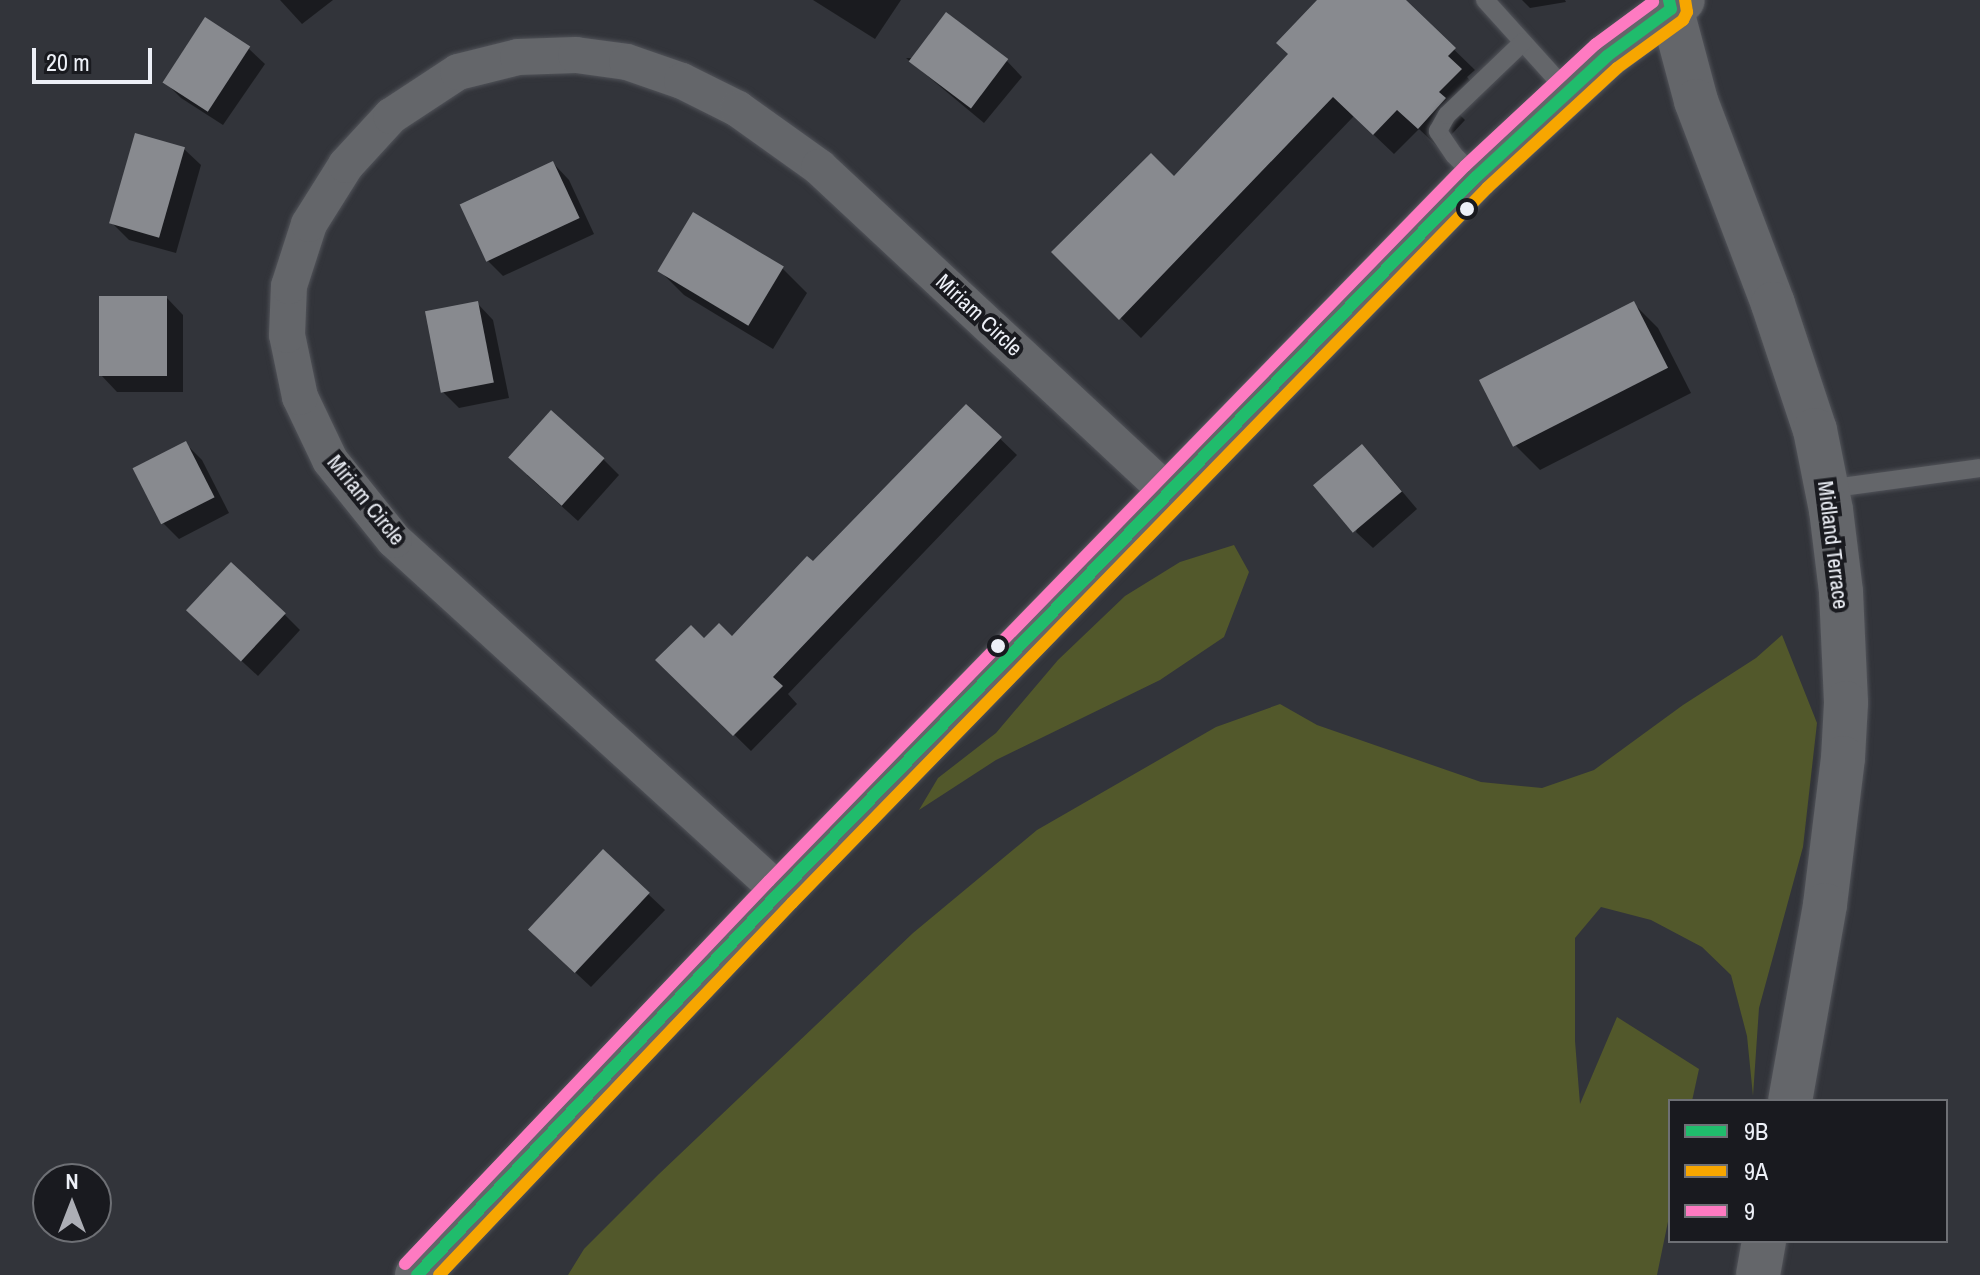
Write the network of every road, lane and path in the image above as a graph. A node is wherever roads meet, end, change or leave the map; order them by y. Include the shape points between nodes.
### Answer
1 (1485, 0) edge
2 (1675, 3) edge
3 (1523, 42) junction
4 (1568, 92) junction
5 (1476, 177) junction
6 (1980, 468) edge
7 (1827, 489) junction
8 (1168, 493) junction
9 (780, 892) junction
10 (1790, 1099) edge
11 (1764, 1243) edge
12 (417, 1275) edge
13 (1758, 1275) edge

1 - 3 lane
2 - 4 street
2 - 7 street, Midland Terrace via 1696,101 1773,304 1815,430
3 - 4 lane
3 - 5 lane via 1447,115 1438,131
4 - 5 street
5 - 8 street
6 - 7 lane
7 - 10 street, Midland Terrace via 1841,592 1843,758 1825,905
8 - 9 street
8 - 9 street, Miriam Circle via 819,167 738,109 682,81 615,60 518,57 458,72 391,116 346,165 309,224 289,286 287,335 300,397 330,460 394,540
9 - 12 street
11 - 13 street

